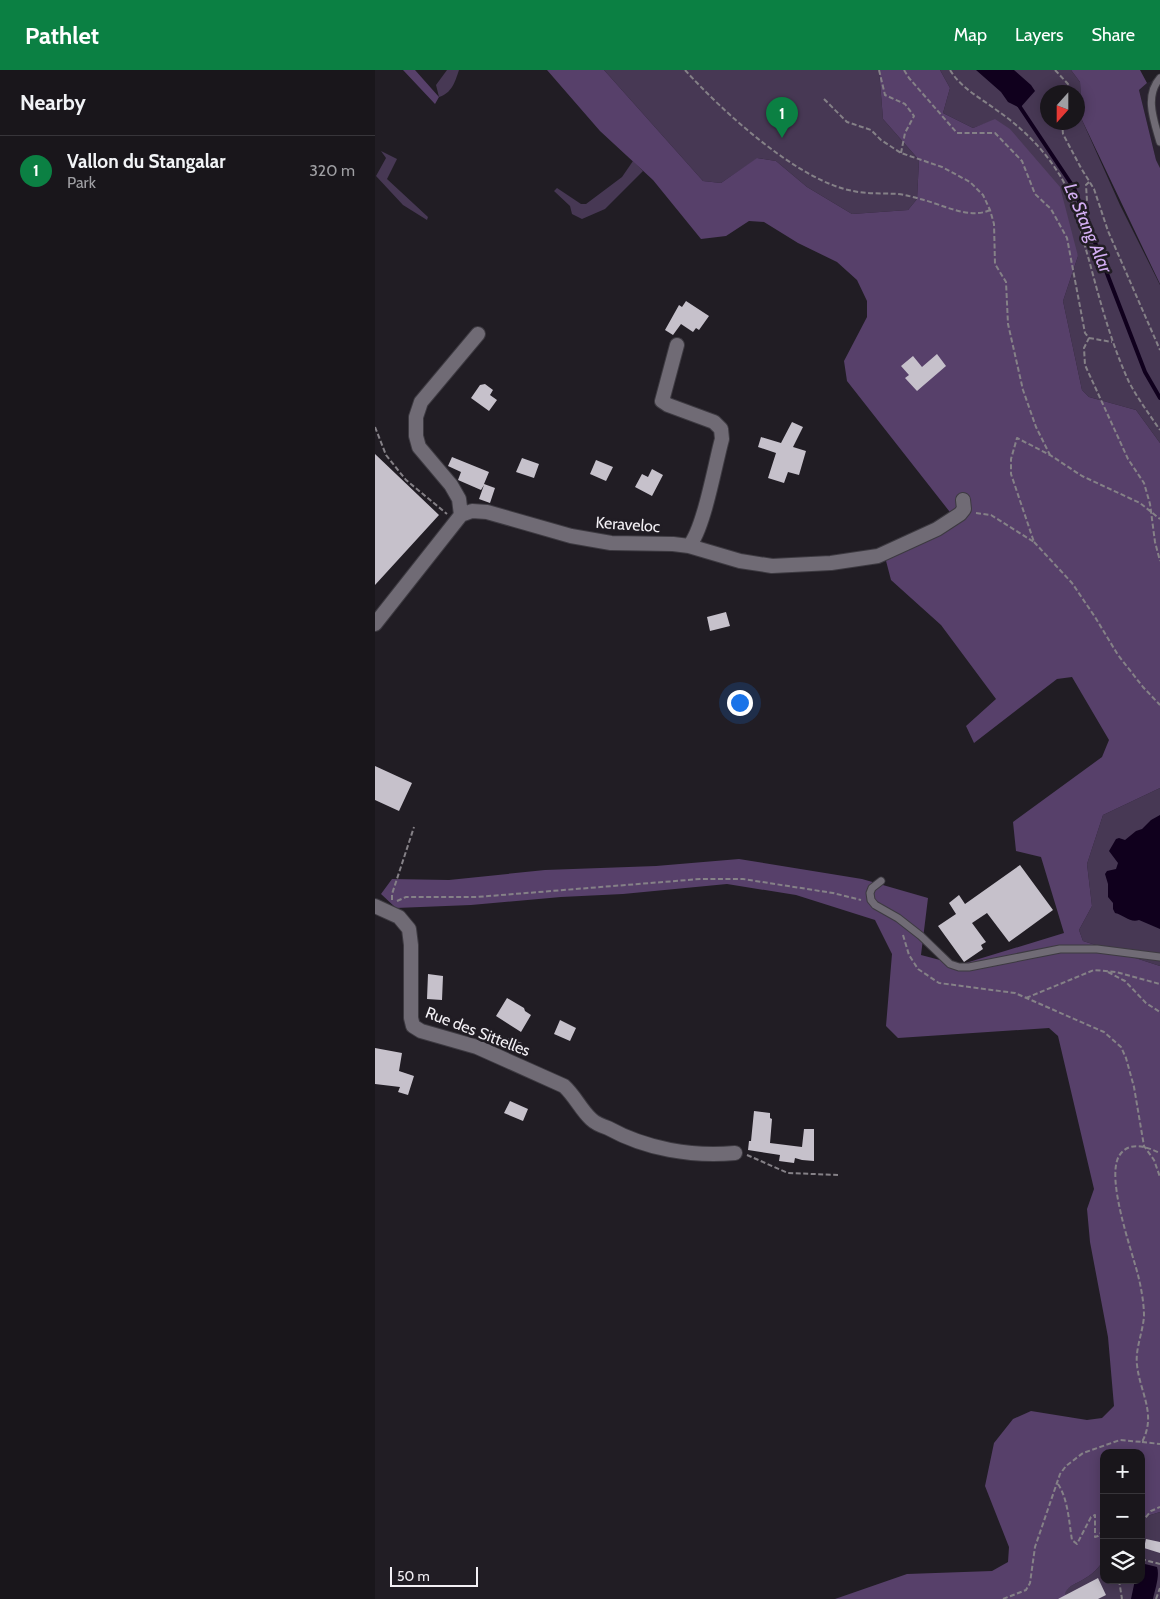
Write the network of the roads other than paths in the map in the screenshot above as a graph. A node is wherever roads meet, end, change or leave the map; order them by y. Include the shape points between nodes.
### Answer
1 (1160, 78) edge
2 (1160, 142) edge
3 (478, 334) dead end
4 (677, 346) dead end
5 (963, 500) dead end
6 (459, 518) junction
7 (689, 546) junction
8 (375, 624) edge
9 (881, 881) dead end
10 (375, 906) edge
11 (1160, 957) edge
12 (735, 1153) road end

1 - 2 lane via 1152,91 1150,106
3 - 6 street via 421,402 416,417 419,447 459,498
4 - 7 street via 662,401 714,422 721,429 722,439 701,523
5 - 7 street, Keraveloc via 964,509 960,514 937,529 878,556 831,563 772,566 740,561
6 - 7 street, Keraveloc via 472,511 487,512 571,536 611,542
6 - 8 street
9 - 11 lane via 870,893 875,905 898,918 950,964 959,967 1060,950 1097,949
10 - 12 street, Rue des Sittelles via 399,917 409,929 413,1026 477,1047 564,1086 573,1093 591,1119 649,1146 709,1155

